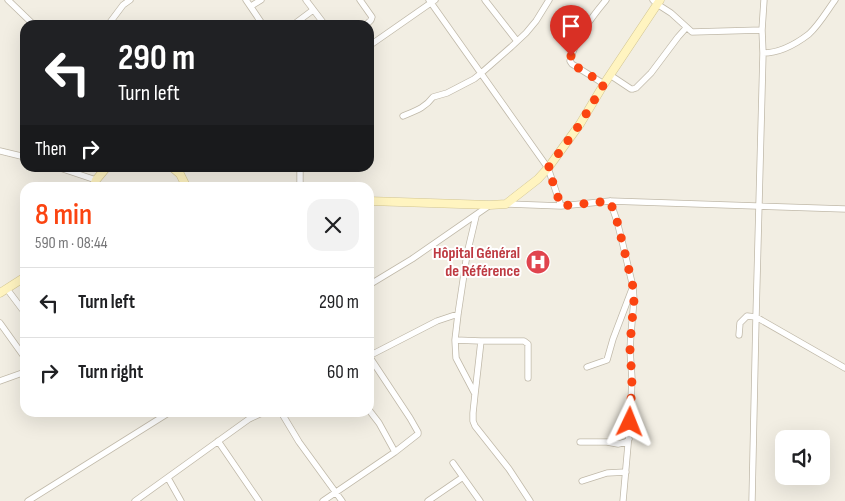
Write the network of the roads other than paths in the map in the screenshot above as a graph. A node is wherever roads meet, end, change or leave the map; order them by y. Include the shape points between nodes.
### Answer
1 (8, 0) edge
2 (130, 0) edge
3 (246, 0) edge
4 (261, 0) edge
5 (306, 0) edge
6 (360, 0) edge
7 (485, 0) edge
8 (549, 0) edge
9 (606, 0) edge
10 (764, 0) edge
11 (835, 0) edge
12 (432, 1) edge
13 (656, 2) edge
14 (122, 3) edge
15 (251, 6) junction
16 (314, 10) junction
17 (29, 20) edge
18 (111, 20) edge
19 (260, 20) edge
20 (300, 20) edge
21 (321, 20) edge
22 (371, 20) edge
23 (686, 28) junction
24 (762, 30) junction
25 (517, 41) junction
26 (374, 42) edge
27 (763, 53) junction
28 (481, 73) junction
29 (610, 75) junction
30 (604, 84) junction
31 (403, 116) dead end
32 (0, 151) edge
33 (20, 156) edge
34 (548, 168) junction
35 (73, 172) edge
36 (80, 174) joint
37 (92, 182) edge
38 (374, 201) edge
39 (610, 201) junction
40 (506, 204) junction
41 (490, 205) junction
42 (561, 206) junction
43 (760, 206) junction
44 (845, 209) edge
45 (476, 216) junction
46 (20, 280) edge
47 (374, 281) edge
48 (633, 287) junction
49 (4, 291) edge
50 (20, 307) edge
51 (458, 314) junction
52 (756, 317) junction
53 (0, 323) edge
54 (739, 336) dead end
55 (455, 340) junction
56 (481, 341) junction
57 (20, 351) edge
58 (374, 353) edge
59 (374, 364) edge
60 (587, 367) dead end
61 (845, 368) edge
62 (20, 374) edge
63 (528, 378) dead end
64 (0, 381) edge
65 (475, 394) junction
66 (162, 417) edge
67 (253, 417) edge
68 (284, 417) edge
69 (374, 417) edge
70 (629, 439) junction
71 (218, 441) junction
72 (580, 442) dead end
73 (395, 452) junction
74 (453, 463) dead end
75 (626, 472) junction
76 (463, 477) junction
77 (168, 478) junction
78 (582, 481) dead end
79 (336, 492) junction
80 (437, 499) edge
81 (28, 501) edge
82 (135, 501) edge
83 (181, 501) edge
84 (259, 501) edge
85 (323, 501) edge
86 (342, 501) edge
87 (428, 501) edge
88 (480, 501) edge
89 (530, 501) edge
90 (623, 501) edge
91 (752, 501) edge

1 - 17 street
2 - 14 street
3 - 15 street
4 - 15 street
5 - 16 street
6 - 22 street
7 - 25 street
8 - 25 street via 536,21
9 - 30 street via 580,36 570,60
10 - 24 street
11 - 27 street via 809,34 782,50
12 - 26 street
12 - 28 street
13 - 23 street
13 - 29 street
14 - 18 street
15 - 19 street
16 - 20 street
16 - 21 street
23 - 24 street via 698,33
23 - 29 street via 634,90
24 - 27 street
25 - 28 street
27 - 43 street
28 - 31 street via 447,93 433,96 426,105
28 - 34 street
29 - 30 street
30 - 34 street
32 - 33 street
34 - 40 street
34 - 42 street
35 - 36 street
36 - 37 street
38 - 41 street
39 - 42 street
39 - 43 street
39 - 48 street
40 - 41 street
40 - 42 street
41 - 45 street
43 - 44 street
43 - 52 street
45 - 47 street
45 - 51 street
46 - 49 street
48 - 60 street via 608,360
48 - 70 street
49 - 50 street
51 - 55 street
51 - 58 street via 437,321
52 - 54 street via 747,316 740,322
52 - 61 street
52 - 91 street
53 - 57 street
55 - 56 street
55 - 65 street via 456,358
56 - 63 street via 522,340 528,344
56 - 65 street
59 - 73 street via 418,432
62 - 64 street
65 - 89 street via 475,426
66 - 81 street
67 - 71 street
68 - 79 street
69 - 73 street
70 - 72 street via 618,444
70 - 75 street
71 - 77 street
71 - 84 street
73 - 79 street
74 - 76 street
75 - 78 street via 607,473
75 - 90 street
76 - 80 street
76 - 88 street
77 - 82 street
77 - 83 street
79 - 85 street
79 - 86 street
80 - 87 street

